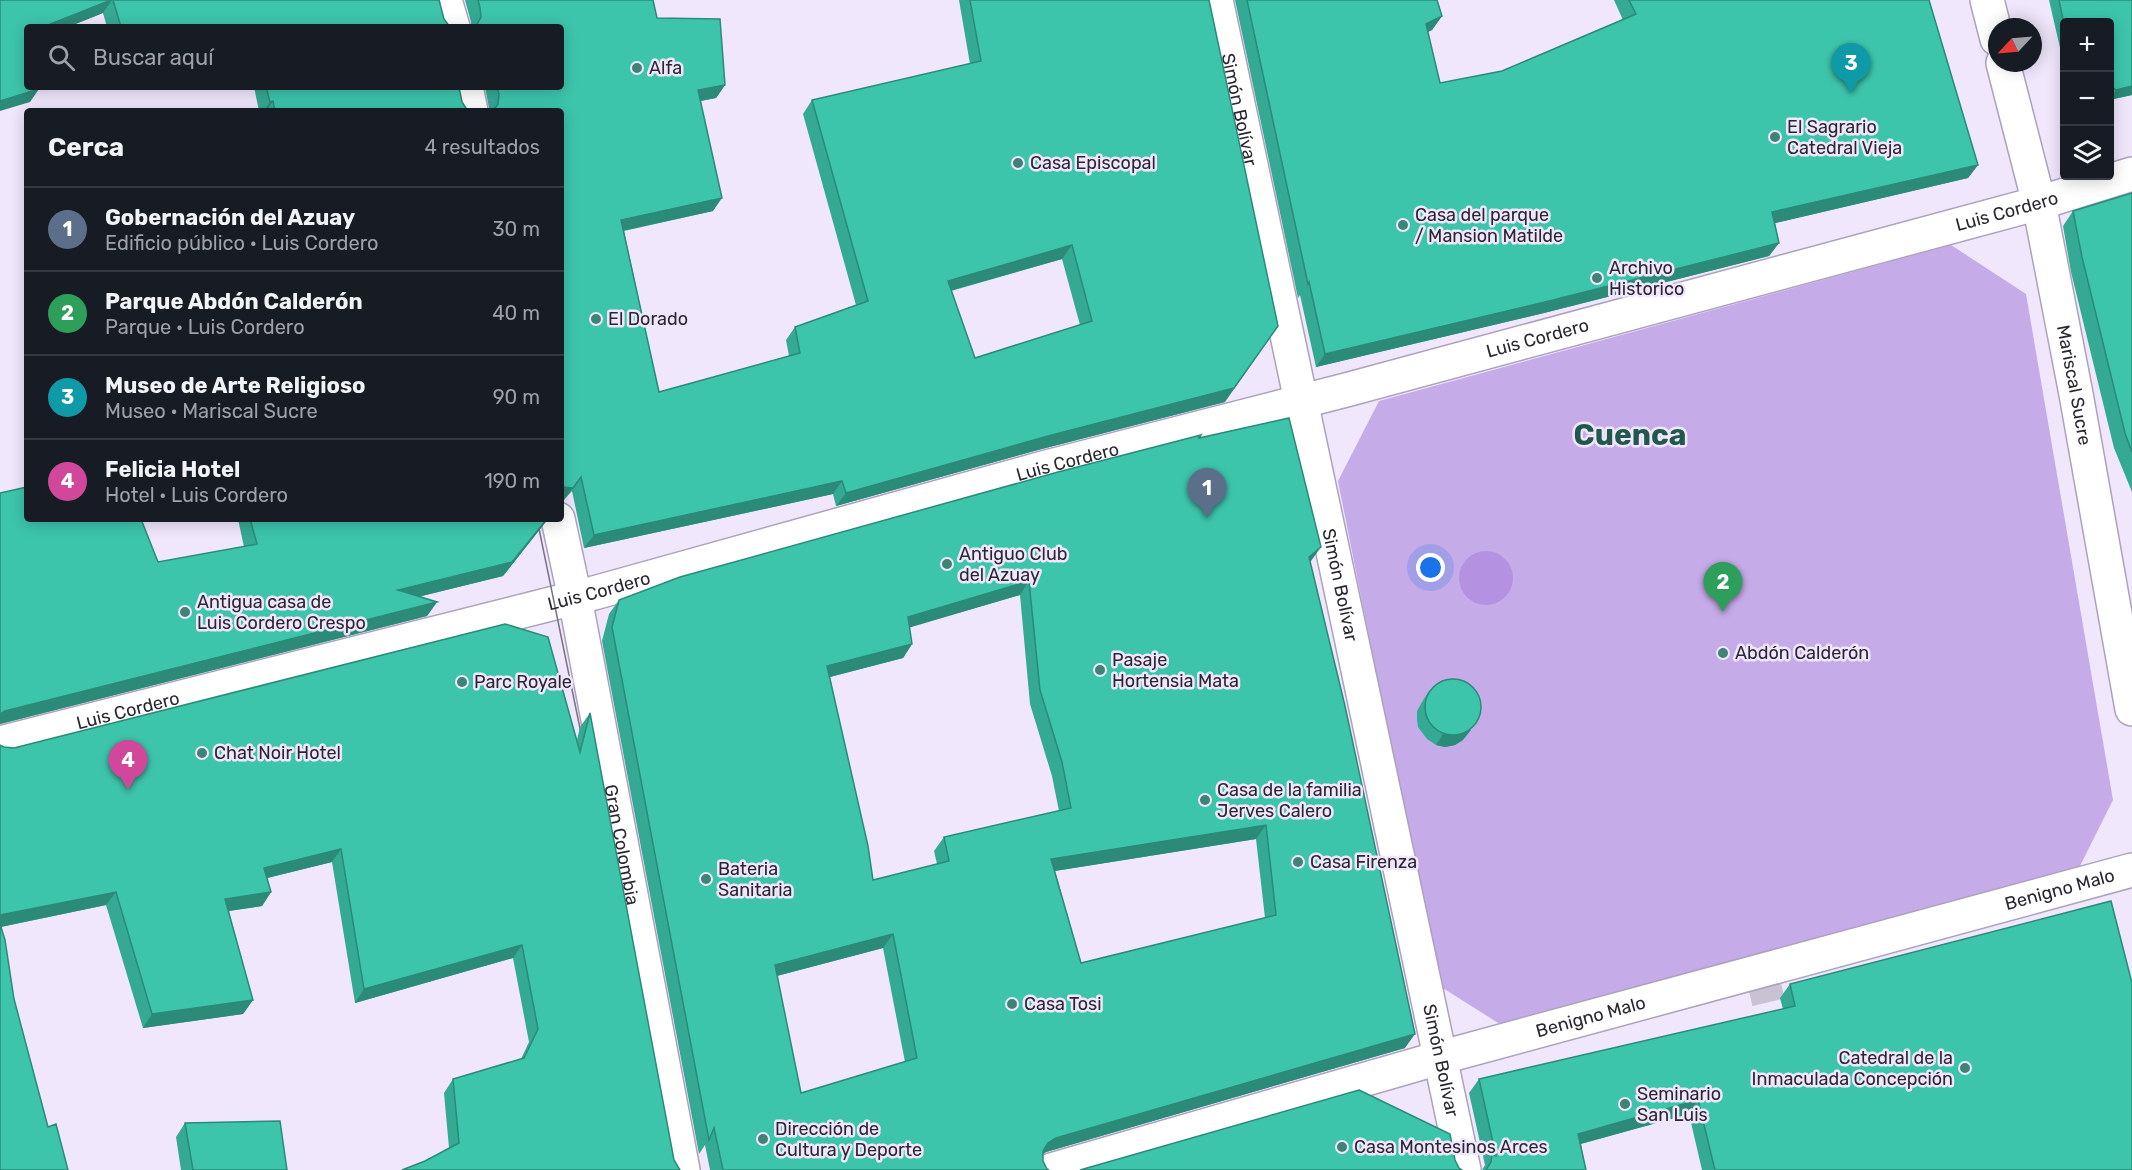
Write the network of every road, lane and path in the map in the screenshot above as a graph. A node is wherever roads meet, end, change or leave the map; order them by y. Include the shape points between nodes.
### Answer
1 (445, 0) edge
2 (1216, 0) edge
3 (1987, 0) edge
4 (1992, 18) edge
5 (452, 24) edge
6 (2005, 72) edge
7 (467, 90) edge
8 (470, 108) edge
9 (2132, 174) edge
10 (2039, 203) junction
11 (1302, 401) junction
12 (559, 522) edge
13 (575, 597) junction
14 (2132, 709) edge
15 (0, 742) edge
16 (2132, 870) edge
17 (1438, 1058) junction
18 (682, 1170) edge
19 (1051, 1170) edge
20 (1464, 1170) edge

1 - 5 street
2 - 11 street, Simón Bolívar
3 - 4 street
6 - 10 street, Mariscal Sucre
7 - 8 street
9 - 10 street, Luis Cordero
10 - 11 street, Luis Cordero
10 - 14 street, Mariscal Sucre
11 - 13 street, Luis Cordero
11 - 17 street, Simón Bolívar
12 - 13 street, Gran Colombia
13 - 15 street, Luis Cordero
13 - 18 street, Gran Colombia
16 - 17 street, Benigno Malo
17 - 19 street, Benigno Malo
17 - 20 street, Simón Bolívar

